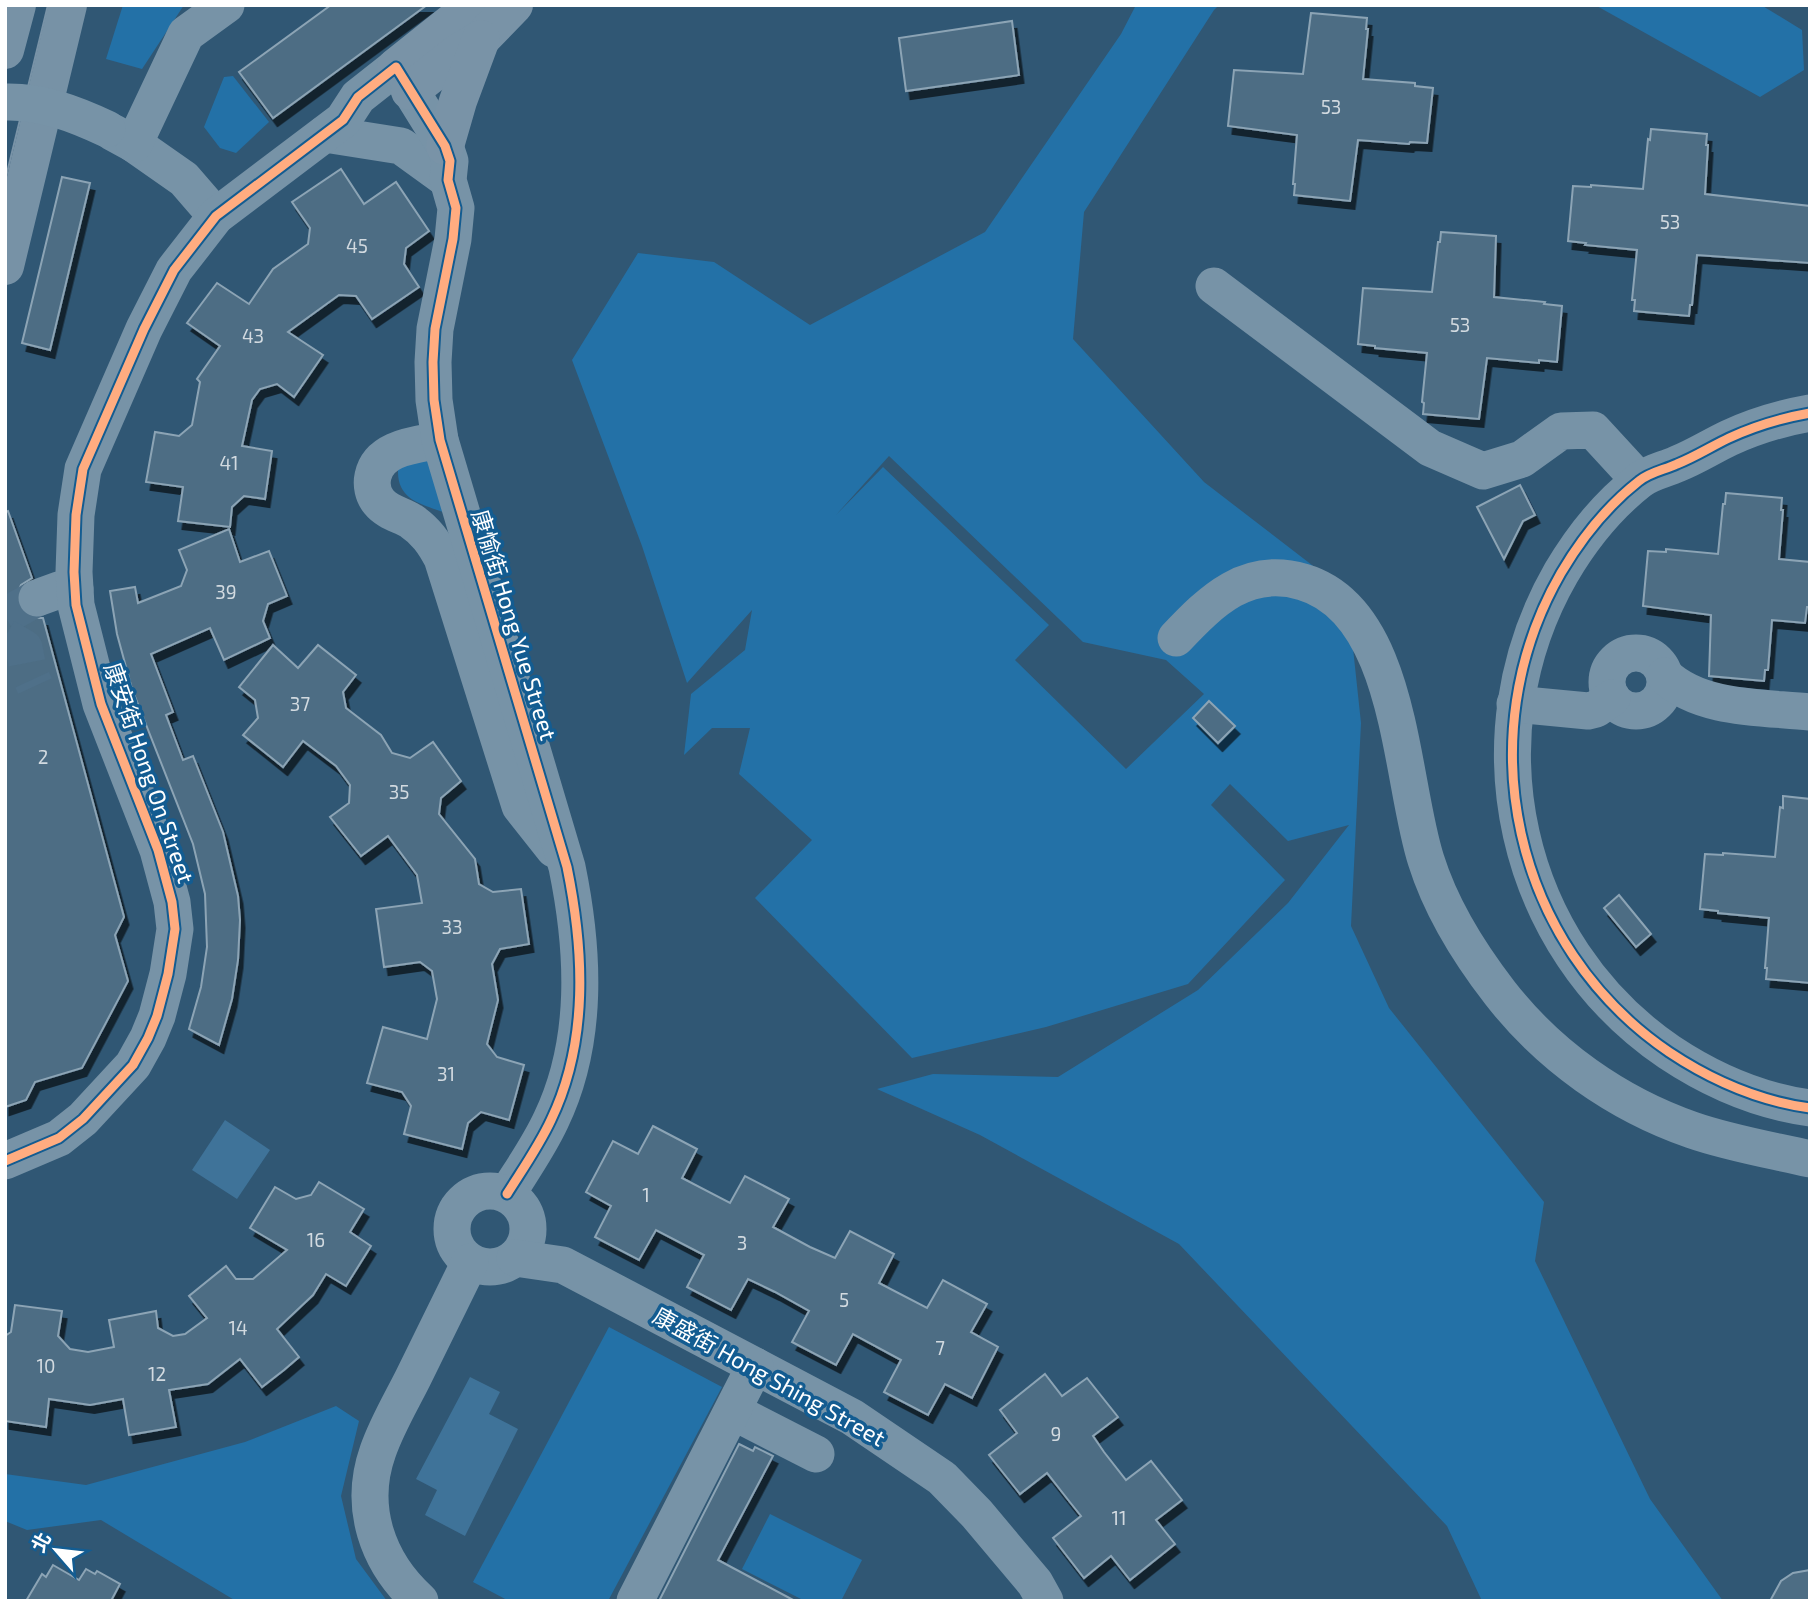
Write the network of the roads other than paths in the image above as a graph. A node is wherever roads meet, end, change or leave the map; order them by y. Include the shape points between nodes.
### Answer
1 (17, 5) edge
2 (68, 5) edge
3 (226, 5) edge
4 (514, 5) edge
5 (478, 22) edge
6 (5, 50) edge
7 (403, 79) junction
8 (5, 102) edge
9 (334, 127) junction
10 (120, 136) junction
11 (447, 163) junction
12 (216, 216) junction
13 (5, 266) edge
14 (1214, 286) dead end
15 (1810, 388) edge
16 (1810, 413) edge
17 (440, 440) junction
18 (1643, 478) junction
19 (75, 589) junction
20 (37, 598) tunnel mouth
21 (1175, 638) dead end
22 (1659, 691) junction
23 (1612, 698) junction
24 (1515, 704) junction
25 (1810, 712) edge
26 (568, 867) junction
27 (1810, 1108) edge
28 (1810, 1159) edge
29 (5, 1161) edge
30 (507, 1194) junction
31 (522, 1242) junction
32 (470, 1262) junction
33 (755, 1366) junction
34 (734, 1412) junction
35 (816, 1454) dead end
36 (1032, 1595) edge
37 (420, 1601) edge
38 (635, 1601) edge

1 - 6 main road
2 - 13 main road
3 - 10 street via 186,34
4 - 5 highway
5 - 7 highway
5 - 11 highway
7 - 9 street, 康安街 Hong On Street via 358,97
7 - 11 street, 康愉街 Hong Yue Street
8 - 10 street, bridge via 38,104 76,114
9 - 11 street
9 - 12 street, 康安街 Hong On Street
10 - 12 street via 184,179
11 - 17 street, 康愉街 Hong Yue Street via 456,208 433,362
12 - 19 street, 康安街 Hong On Street via 174,270 83,469 76,515
14 - 18 street via 1430,448 1483,471 1522,459 1562,431 1593,430
15 - 18 street via 1683,433 1665,446
16 - 18 street via 1757,426
17 - 26 street, 康愉街 Hong Yue Street
17 - 26 street, 康愉街 Hong Yue Street via 388,454 374,472 373,488 384,507 421,528 442,558 520,806
18 - 24 street via 1601,517 1556,581 1528,646
19 - 20 street
19 - 29 street, 康安街 Hong On Street via 101,704 158,850 175,929 157,1016 133,1065 59,1138
21 - 28 street via 1215,599 1254,581 1296,580 1338,601 1361,627 1391,698 1419,837 1432,878 1466,945 1513,1010 1577,1069 1635,1105 1694,1131
22 - 23 street via 1644,710 1626,710
22 - 23 street via 1656,660 1630,653 1609,671
22 - 25 street via 1683,704
23 - 24 street via 1588,711
24 - 27 street via 1513,779 1522,839 1548,912 1581,968 1637,1028 1682,1061 1727,1085
26 - 30 street, 康愉街 Hong Yue Street via 580,947 575,1038 552,1119
30 - 31 street via 525,1213
30 - 32 street via 481,1191 469,1196 454,1216 454,1242
31 - 32 street via 505,1264 493,1267
31 - 33 street, 康盛街 Hong Shing Street
32 - 37 street via 385,1435 370,1483 376,1538 395,1573
33 - 34 street
33 - 36 street, 康盛街 Hong Shing Street via 852,1417 942,1478 977,1514
34 - 35 street
34 - 38 street

